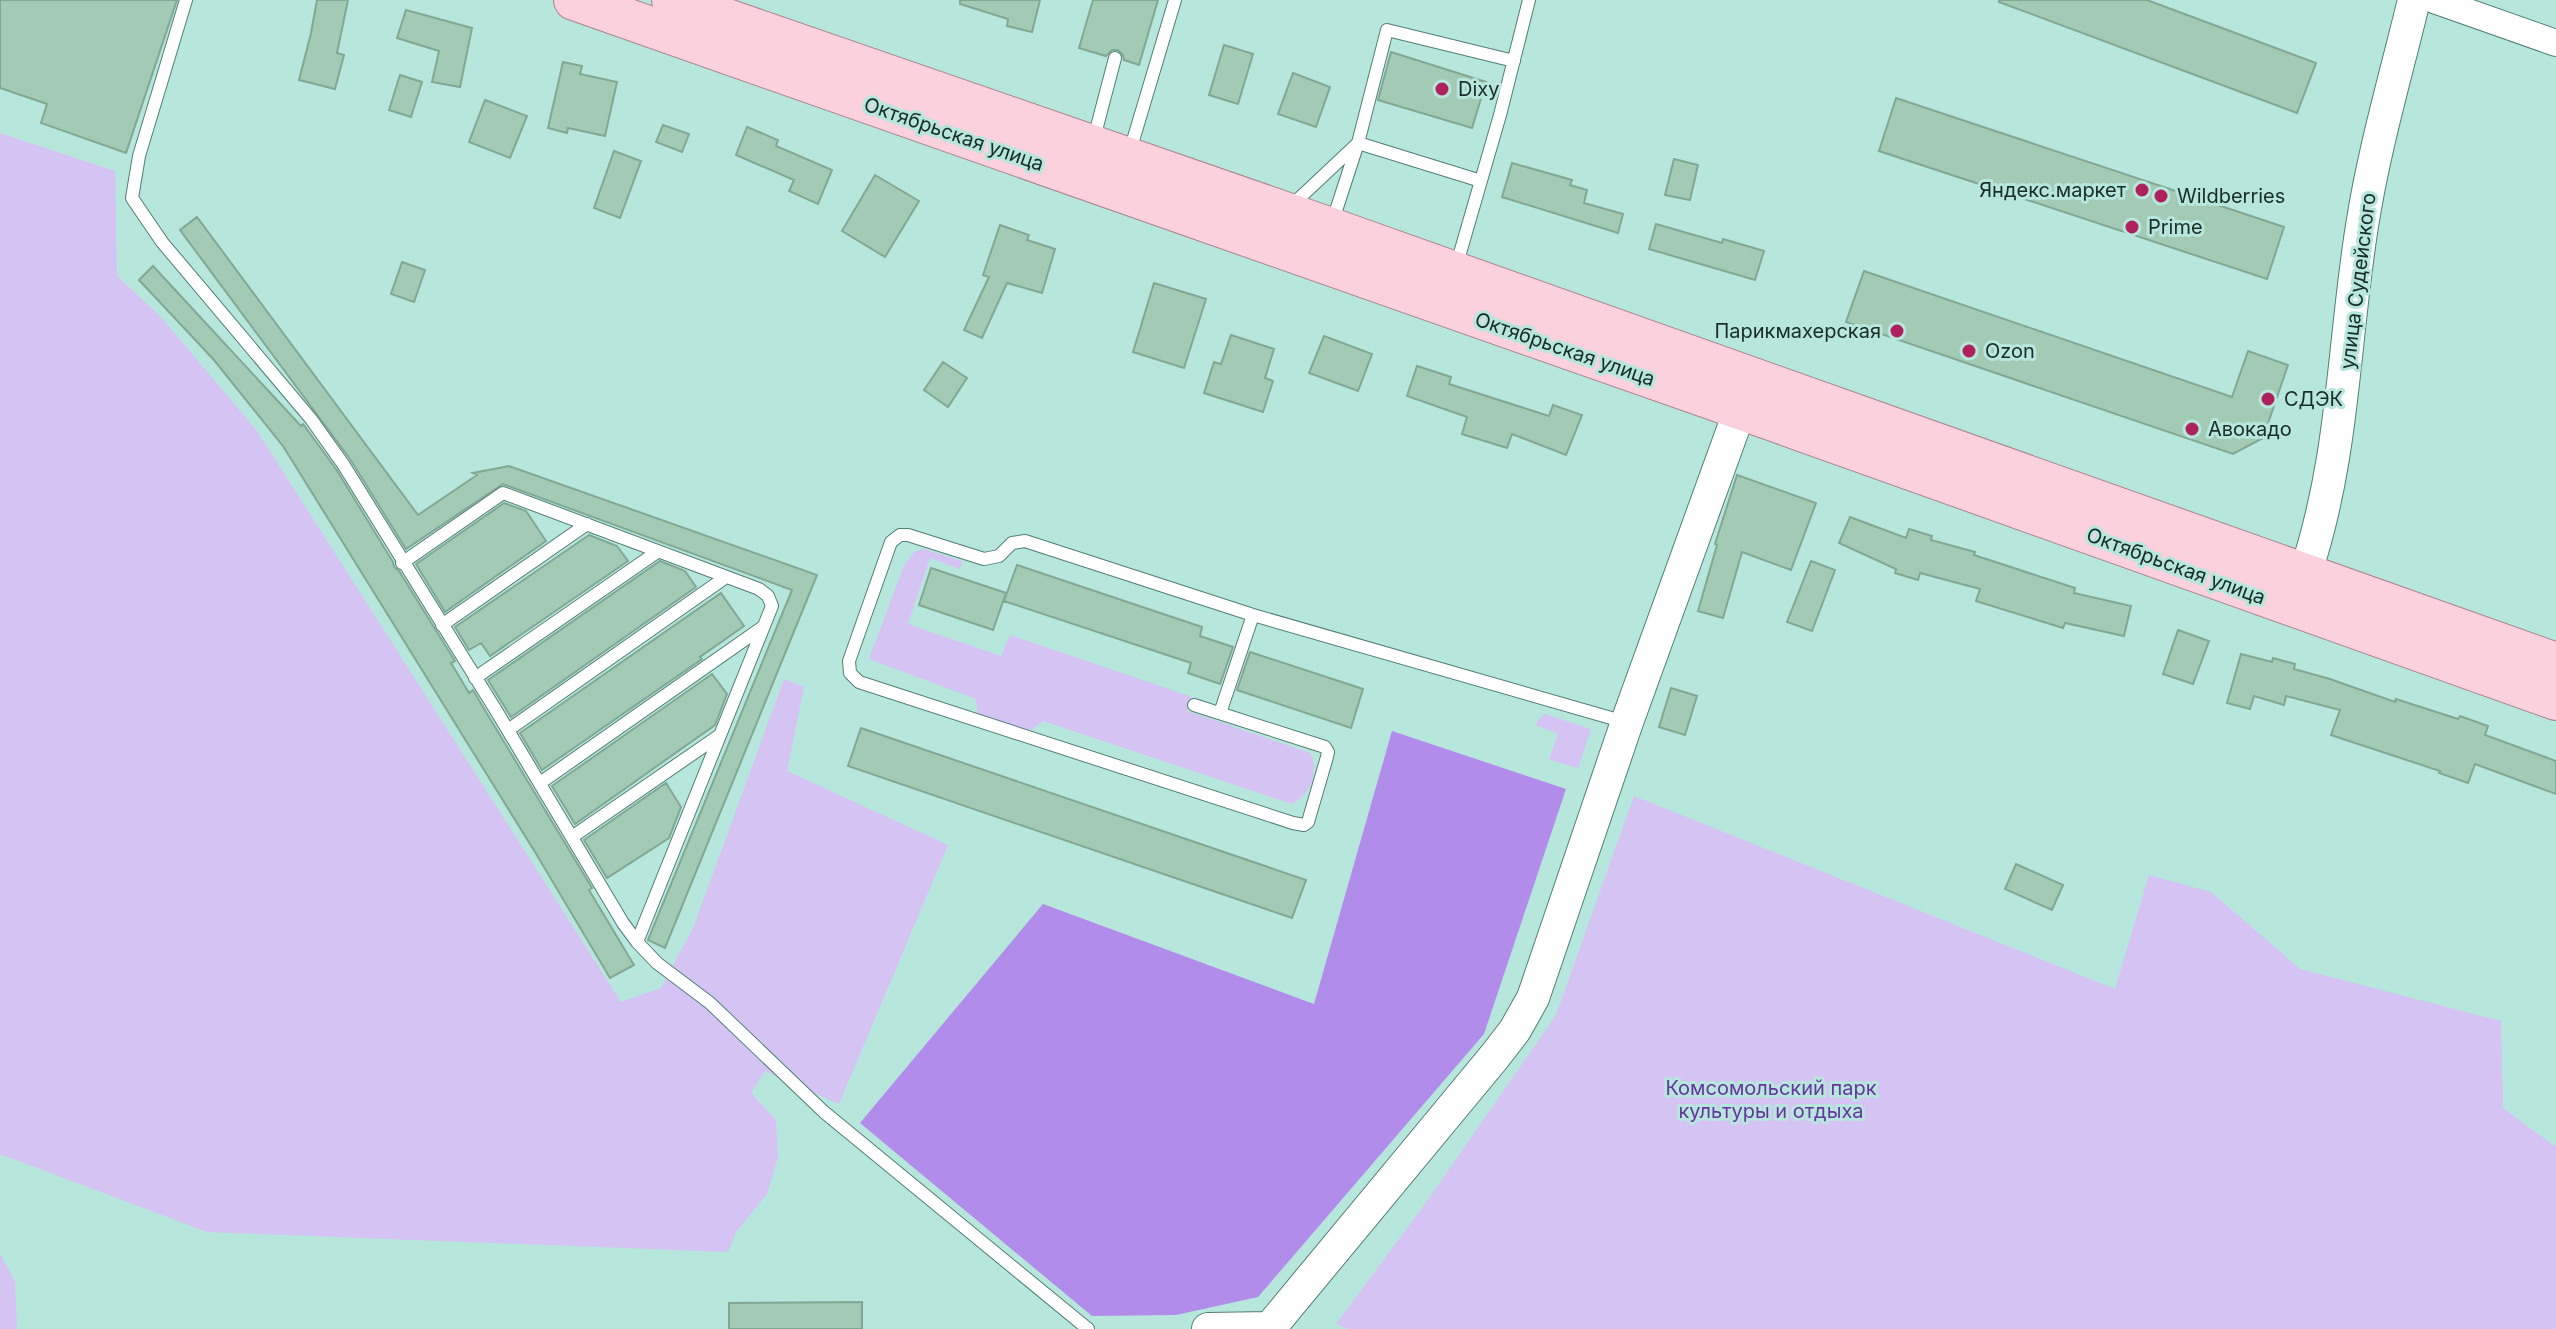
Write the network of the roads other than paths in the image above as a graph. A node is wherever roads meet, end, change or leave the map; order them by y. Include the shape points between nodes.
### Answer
1 (186, 0) edge
2 (574, 0) edge
3 (672, 0) edge
4 (1175, 0) edge
5 (1529, 0) edge
6 (2418, 0) edge
7 (2556, 43) edge
8 (1115, 58) dead end
9 (1514, 61) junction
10 (1358, 143) junction
11 (1110, 151) junction
12 (1481, 181) junction
13 (1285, 212) junction
14 (1331, 228) junction
15 (1454, 273) junction
16 (1745, 394) junction
17 (587, 524) junction
18 (657, 552) junction
19 (402, 563) junction
20 (726, 577) junction
21 (2300, 591) junction
22 (1253, 615) junction
23 (442, 625) junction
24 (763, 627) junction
25 (2556, 663) edge
26 (475, 678) junction
27 (2556, 700) edge
28 (1194, 705) dead end
29 (1220, 713) junction
30 (1627, 722) junction
31 (508, 730) junction
32 (720, 735) junction
33 (540, 783) junction
34 (572, 837) junction
35 (637, 942) junction
36 (1088, 1329) edge
37 (1208, 1329) edge
38 (1270, 1329) edge

1 - 19 lane via 139,156 132,198 162,242 311,419 367,500
2 - 16 main road, Октябрьская улица
3 - 11 main road, Октябрьская улица
4 - 11 lane
5 - 9 lane
6 - 7 street
6 - 21 street, улица Судейского via 2375,154 2336,450
8 - 11 lane
9 - 10 lane via 1387,30
9 - 12 lane
10 - 12 lane
10 - 13 lane
10 - 14 lane
11 - 13 main road, Октябрьская улица
12 - 15 lane
13 - 14 main road, Октябрьская улица
14 - 15 main road, Октябрьская улица
15 - 16 main road, Октябрьская улица
16 - 21 main road, Октябрьская улица
16 - 30 street
17 - 18 lane
17 - 19 lane via 503,493
17 - 23 lane
18 - 20 lane
18 - 26 lane
19 - 23 lane
20 - 24 lane via 768,596 772,606
20 - 31 lane
21 - 25 main road, Октябрьская улица
21 - 27 main road, Октябрьская улица
22 - 29 lane
22 - 29 lane via 1025,541 984,559 903,534 891,542 849,661 850,673 859,682 1304,825 1326,749
22 - 30 lane
23 - 26 lane
24 - 32 lane
24 - 33 lane
26 - 31 lane
28 - 29 lane
30 - 38 street via 1533,998 1515,1030
31 - 33 lane
32 - 34 lane
32 - 35 lane
33 - 34 lane
34 - 35 lane
35 - 36 lane via 824,1112
37 - 38 street

